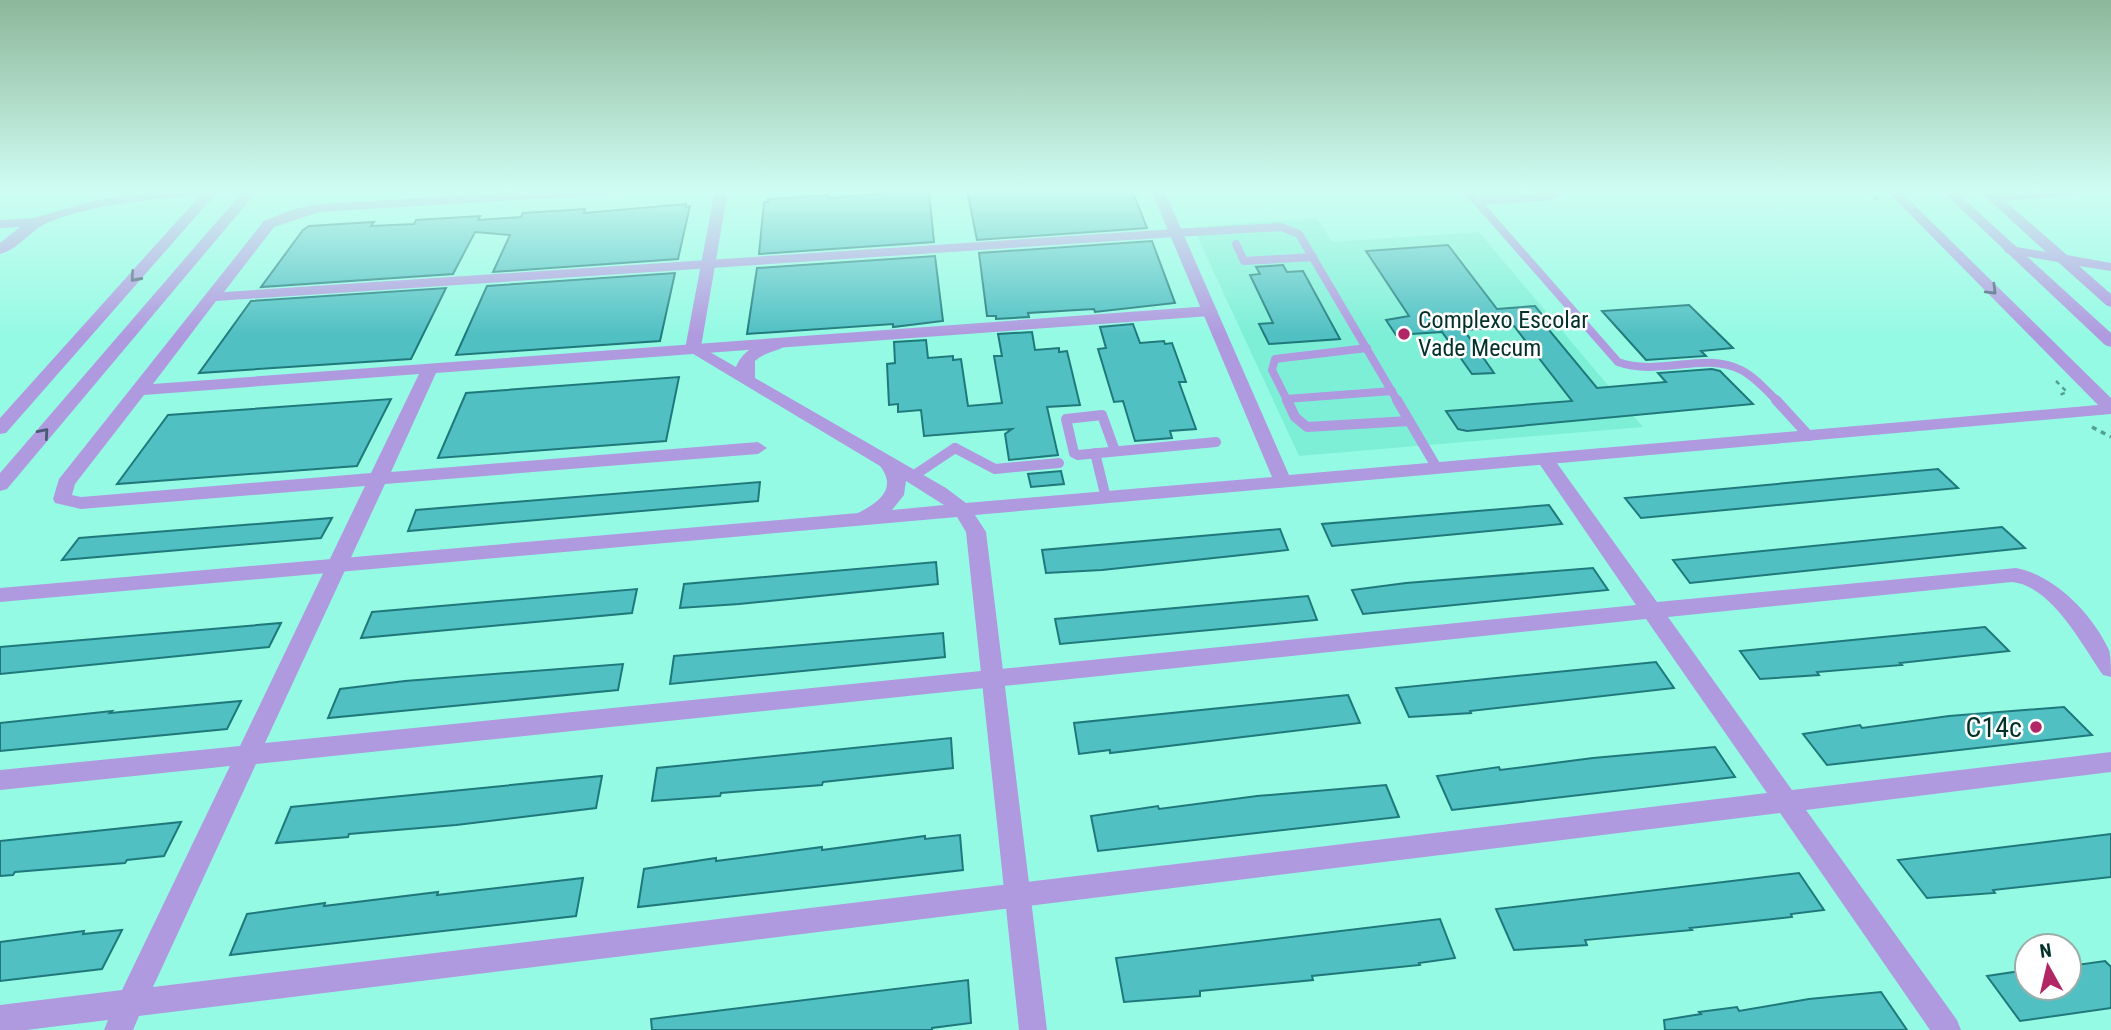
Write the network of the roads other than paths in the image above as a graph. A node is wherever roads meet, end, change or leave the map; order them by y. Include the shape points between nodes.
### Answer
1 (15, 238) edge
2 (169, 238) edge
3 (172, 238) edge
4 (257, 238) edge
5 (712, 238) edge
6 (1099, 238) edge
7 (1177, 238) edge
8 (1301, 238) edge
9 (1509, 238) edge
10 (1940, 238) edge
11 (1998, 238) edge
12 (2037, 238) edge
13 (210, 239) edge
14 (166, 242) junction
15 (1236, 244) dead end
16 (0, 250) edge
17 (2011, 250) junction
18 (1313, 257) junction
19 (2062, 261) junction
20 (707, 264) junction
21 (2111, 267) edge
22 (211, 297) junction
23 (2111, 302) edge
24 (1210, 312) junction
25 (2111, 342) edge
26 (781, 343) junction
27 (1367, 348) junction
28 (693, 349) junction
29 (430, 369) junction
30 (747, 380) junction
31 (138, 390) junction
32 (1392, 391) junction
33 (1286, 399) junction
34 (2111, 408) edge
35 (1409, 421) junction
36 (0, 429) edge
37 (1810, 436) junction
38 (1216, 442) dead end
39 (758, 448) dead end
40 (1115, 451) junction
41 (1095, 453) junction
42 (1545, 459) junction
43 (886, 461) junction
44 (1059, 464) dead end
45 (1437, 468) junction
46 (913, 476) junction
47 (377, 479) junction
48 (1283, 482) junction
49 (0, 485) edge
50 (1106, 498) junction
51 (963, 511) junction
52 (854, 520) junction
53 (338, 566) junction
54 (0, 595) edge
55 (1653, 611) junction
56 (2111, 669) edge
57 (994, 678) junction
58 (249, 755) junction
59 (2111, 762) edge
60 (0, 780) edge
61 (1787, 802) junction
62 (1017, 895) junction
63 (130, 1003) junction
64 (0, 1019) edge
65 (118, 1030) edge
66 (1033, 1030) edge
67 (1947, 1030) edge

1 - 16 street
2 - 14 street
3 - 14 street
4 - 22 street
5 - 20 street
6 - 20 street
7 - 24 street
8 - 18 lane
9 - 37 lane via 1618,362 1636,369 1717,363 1737,367
10 -> 34 street
11 - 17 street
12 - 19 street
49 -> 13 street
14 -> 36 street
15 - 18 lane via 1244,261
17 - 19 street
17 - 25 street
18 - 27 lane
19 - 21 street
19 - 23 street
20 - 22 street
20 - 28 street
22 - 31 street
24 - 26 street
24 - 48 street
26 - 28 street
26 - 30 street via 750,356 744,368
27 - 32 lane
27 - 33 lane via 1275,359 1272,370
28 - 29 street
28 - 30 street
29 - 31 street
29 - 47 street
30 - 43 street
31 - 47 street via 66,483 61,496 65,501
32 - 33 lane
32 - 35 lane
33 - 35 lane via 1299,423 1307,427
34 - 37 street
35 - 45 lane
37 - 42 street
38 - 40 lane
39 - 47 street
40 - 41 lane
40 - 41 lane via 1102,415 1066,419 1073,453
41 - 50 lane
42 - 45 street
42 - 55 street
43 - 46 street
43 - 52 street via 896,470 895,494 871,515
44 - 46 lane via 995,469 954,443
45 - 48 street
46 - 51 street
47 - 53 street
48 - 50 street
50 - 51 street
51 - 52 street
51 - 57 street via 976,532
52 - 53 street
53 - 54 street
53 - 58 street
55 - 56 street via 2017,576 2036,582 2056,597
55 - 57 street
55 - 61 street
57 - 58 street
57 - 62 street
58 - 60 street
58 - 63 street
59 - 61 street
61 - 62 street
61 - 67 street
62 - 63 street
62 - 66 street
63 - 64 street
63 - 65 street

